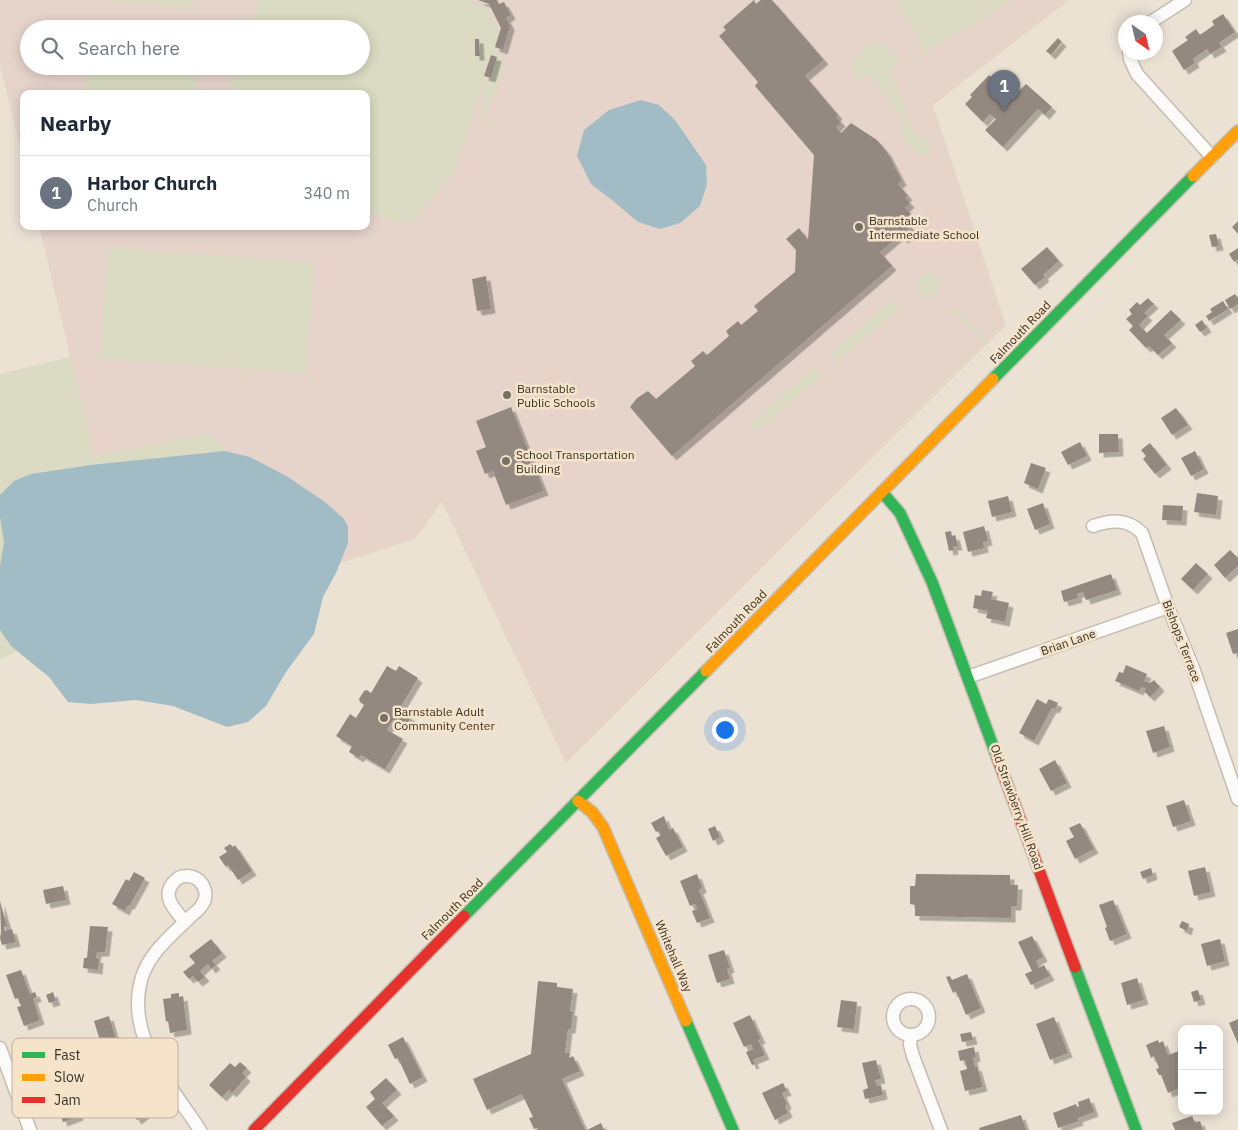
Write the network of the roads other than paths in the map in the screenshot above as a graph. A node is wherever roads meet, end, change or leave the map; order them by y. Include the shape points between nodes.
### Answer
1 (1186, 0) edge
2 (1162, 15) edge
3 (1130, 60) edge
4 (1238, 131) edge
5 (1212, 157) junction
6 (882, 492) junction
7 (1093, 526) dead end
8 (1168, 607) junction
9 (968, 677) junction
10 (1238, 799) edge
11 (578, 801) junction
12 (185, 922) dead end
13 (910, 1035) dead end
14 (144, 1038) edge
15 (0, 1048) edge
16 (12, 1081) edge
17 (178, 1096) edge
18 (26, 1118) edge
19 (30, 1130) edge
20 (200, 1130) edge
21 (254, 1130) edge
22 (734, 1130) edge
23 (942, 1130) edge
24 (1136, 1130) edge

1 - 2 street
3 - 5 street via 1137,74
4 - 5 main road, Falmouth Road
5 - 6 main road, Falmouth Road
6 - 9 main road, Old Strawberry Hill Road via 900,513 932,582
6 - 11 main road, Falmouth Road
7 - 8 street, Bishops Terrace via 1123,522 1142,533
8 - 9 street, Brian Lane
8 - 10 street, Bishops Terrace via 1193,668
9 - 24 main road, Old Strawberry Hill Road
11 - 21 main road, Falmouth Road
11 - 22 main road, Whitehall Way via 603,826
12 - 14 street via 145,967 138,1011
13 - 23 street via 912,1056
15 - 16 street
17 - 20 street
18 - 19 street

